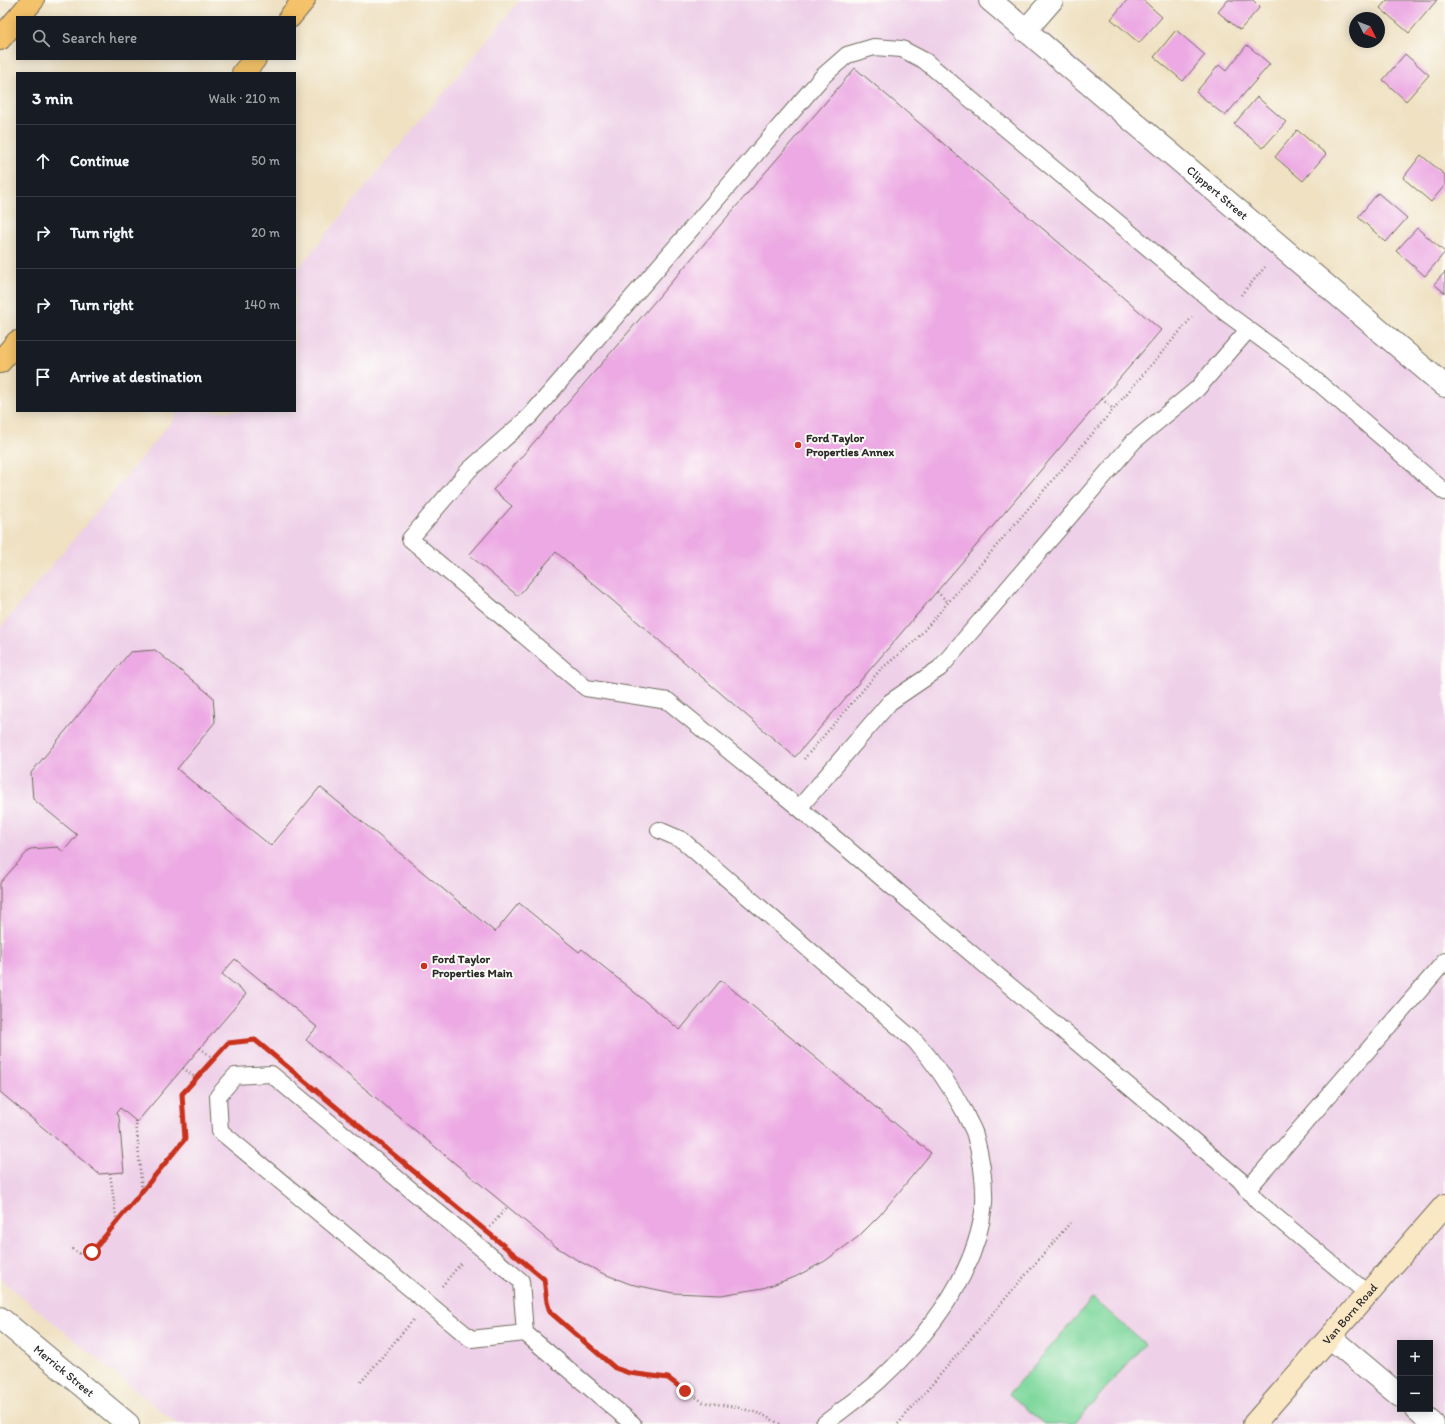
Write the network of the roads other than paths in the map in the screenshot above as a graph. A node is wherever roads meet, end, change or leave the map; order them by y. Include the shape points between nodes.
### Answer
1 (33, 0) edge
2 (304, 0) edge
3 (990, 0) edge
4 (1052, 0) edge
5 (20, 16) edge
6 (291, 16) edge
7 (16, 20) edge
8 (1026, 31) junction
9 (0, 39) edge
10 (254, 60) edge
11 (244, 72) edge
12 (1248, 330) junction
13 (16, 343) edge
14 (0, 362) edge
15 (1445, 386) edge
16 (1445, 492) edge
17 (799, 808) junction
18 (659, 830) dead end
19 (1445, 961) edge
20 (1247, 1190) junction
21 (1445, 1205) edge
22 (1368, 1294) junction
23 (0, 1318) edge
24 (525, 1333) junction
25 (1331, 1338) junction
26 (1397, 1393) edge
27 (1419, 1412) edge
28 (1257, 1423) edge
29 (128, 1424) edge
30 (633, 1424) edge
31 (824, 1424) edge
32 (1433, 1424) edge

1 - 5 highway
2 - 6 highway
3 - 8 street, Clippert Street
4 - 8 street
7 - 9 highway
8 - 15 street, Clippert Street
10 - 11 highway
12 - 16 lane via 1306,371
12 - 17 lane via 1197,390 1134,441 940,668 890,702
12 - 17 lane via 925,61 902,49 874,47 847,55 822,76 530,416 468,470 410,539 586,688 668,701
13 - 14 highway
17 - 20 lane via 1240,1180
18 - 31 lane via 682,840 916,1041 936,1064 958,1100 974,1134 982,1167 984,1204 977,1236 953,1293 912,1348 880,1379
19 - 20 lane
20 - 22 lane
21 - 22 main road, Van Born Road
22 - 25 main road, Van Born Road
23 - 29 street, Merrick Street
24 - 24 lane via 521,1281 271,1074 235,1076 218,1096 220,1131 471,1339
24 - 30 lane
25 - 26 street
25 - 28 main road, Van Born Road
27 - 32 street

